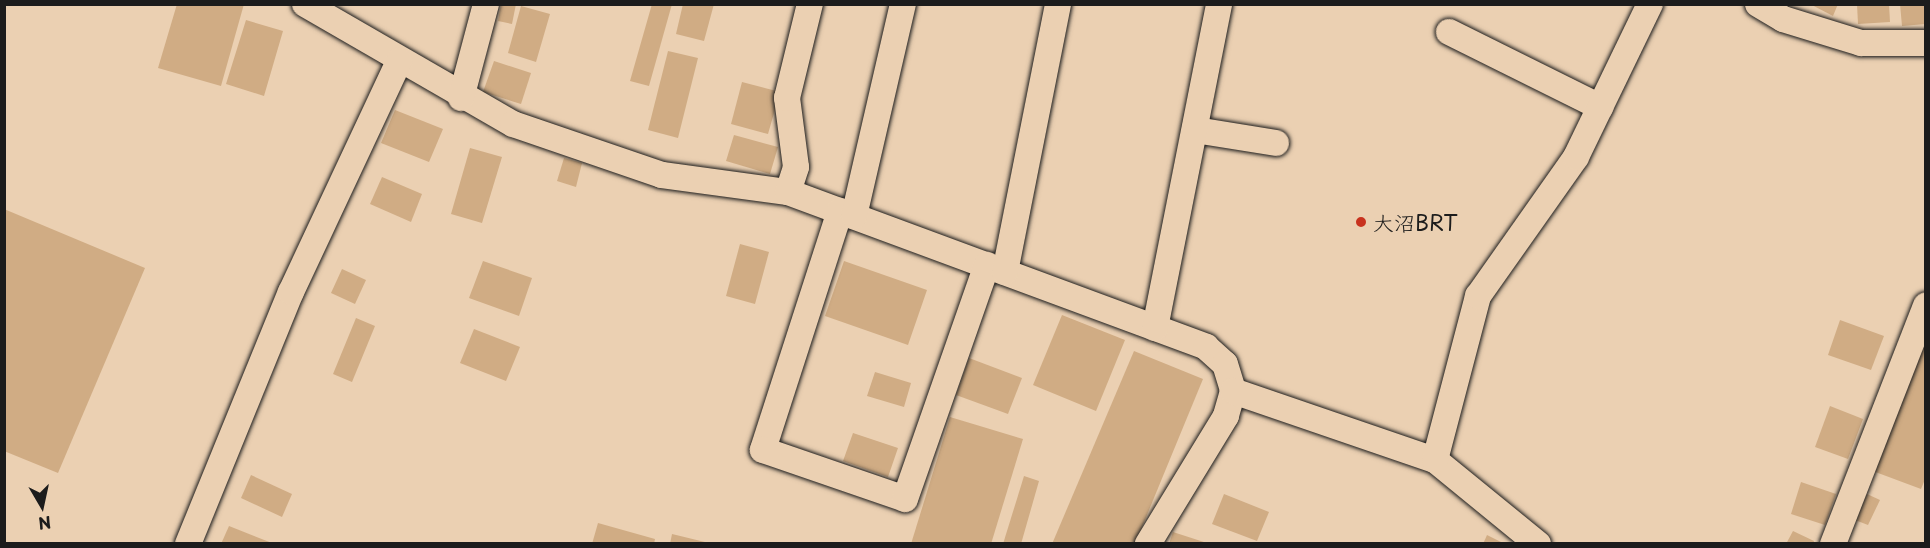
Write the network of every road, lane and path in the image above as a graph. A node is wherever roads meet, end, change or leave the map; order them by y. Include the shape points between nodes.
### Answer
1 (305, 4) edge
2 (486, 4) edge
3 (810, 4) edge
4 (903, 4) edge
5 (1058, 4) edge
6 (1219, 4) edge
7 (1650, 4) edge
8 (1758, 4) edge
9 (1449, 32) dead end
10 (1926, 43) edge
11 (399, 61) junction
12 (461, 98) junction
13 (1600, 107) junction
14 (1195, 130) junction
15 (1276, 143) dead end
16 (788, 192) junction
17 (847, 214) junction
18 (996, 269) junction
19 (1926, 305) edge
20 (1155, 328) junction
21 (1921, 331) edge
22 (1233, 391) junction
23 (1435, 460) junction
24 (188, 543) edge
25 (1148, 543) edge
26 (1538, 543) edge
27 (1833, 543) edge

1 - 11 street
2 - 12 street
3 - 16 street via 787,98 796,167
4 - 17 street
5 - 18 street
6 - 14 street
7 - 13 street
8 - 10 street via 1783,19 1861,43
9 - 13 street
11 - 12 street
11 - 24 street via 291,292
12 - 16 street via 513,124 662,175
13 - 23 street via 1576,157 1478,296
14 - 15 street
14 - 20 street
16 - 17 street
17 - 18 street
17 - 18 street via 763,450 905,499
18 - 20 street
19 - 21 street
20 - 22 street via 1206,347 1225,364
21 - 27 street
22 - 23 street
22 - 25 street via 1226,417
23 - 26 street

